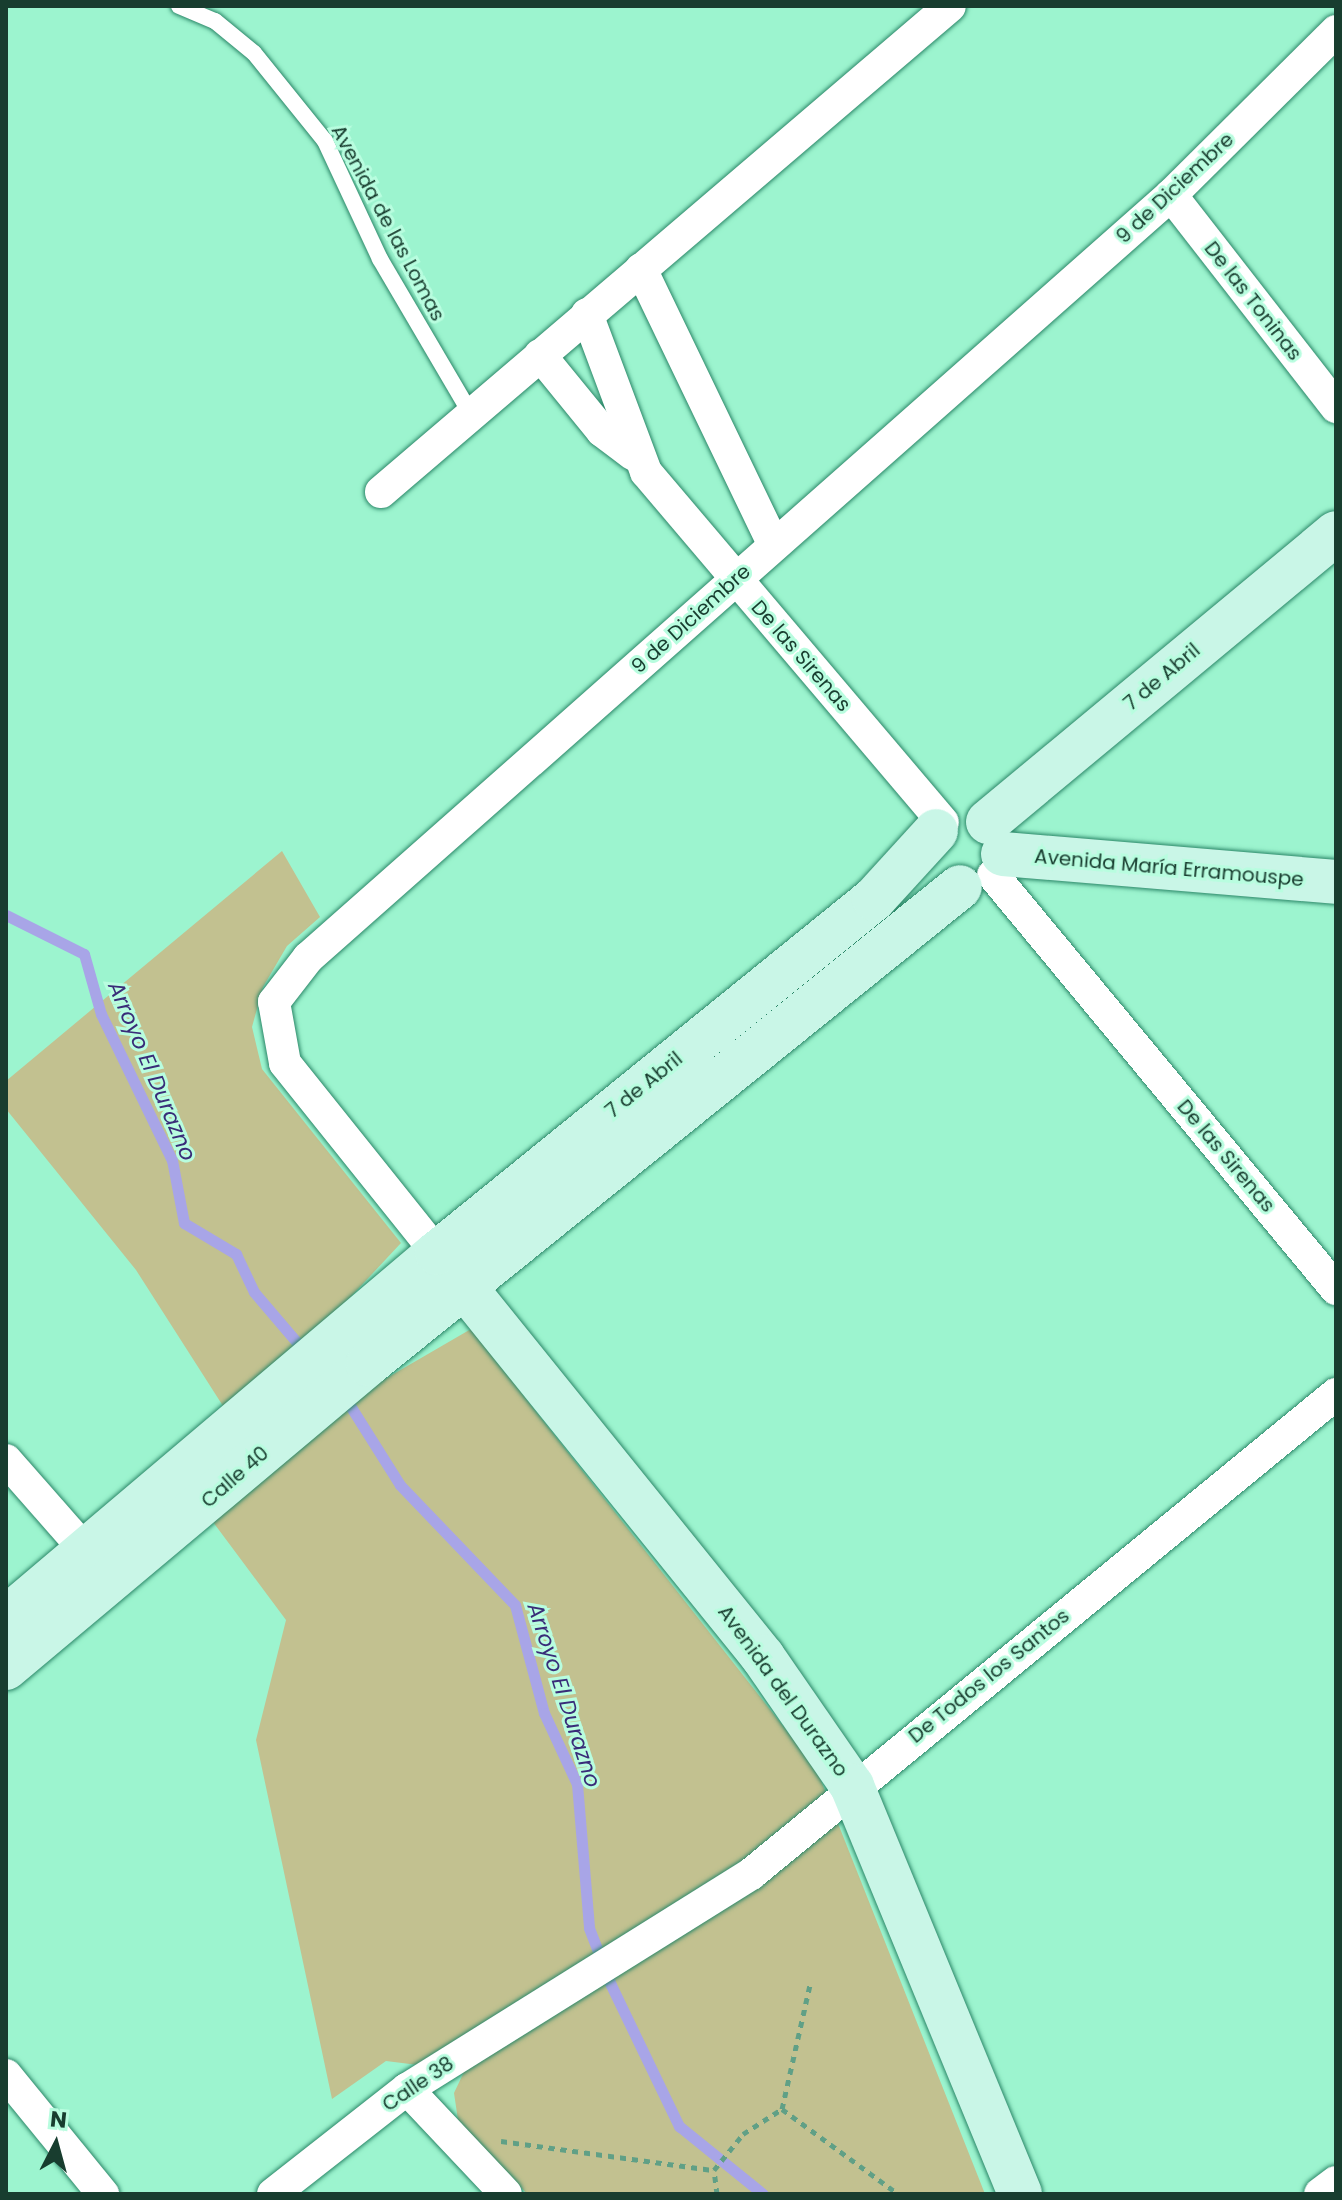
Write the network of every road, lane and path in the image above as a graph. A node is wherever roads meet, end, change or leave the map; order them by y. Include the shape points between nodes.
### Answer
1 (179, 6) edge
2 (950, 6) edge
3 (1336, 31) edge
4 (1171, 195) junction
5 (641, 269) junction
6 (587, 314) junction
7 (540, 355) junction
8 (1336, 407) edge
9 (471, 414) junction
10 (633, 454) junction
11 (381, 492) dead end
12 (1336, 533) edge
13 (774, 545) junction
14 (736, 579) junction
15 (940, 826) junction
16 (986, 859) junction
17 (1336, 882) edge
18 (437, 1253) junction
19 (464, 1286) junction
20 (1336, 1289) edge
21 (357, 1347) junction
22 (1336, 1394) edge
23 (6, 1460) edge
24 (99, 1566) junction
25 (6, 1618) edge
26 (6, 1668) edge
27 (852, 1786) junction
28 (634, 1947) joint
29 (810, 1985) dead end
30 (6, 2075) edge
31 (407, 2089) junction
32 (782, 2109) junction
33 (447, 2132) junction
34 (714, 2170) junction
35 (1336, 2182) edge
36 (103, 2194) edge
37 (273, 2194) edge
38 (506, 2194) edge
39 (717, 2194) edge
40 (898, 2194) edge
41 (1020, 2194) edge
42 (1320, 2194) edge

1 - 9 lane, Avenida de las Lomas via 215,21 254,53 317,130 380,259
2 - 5 street
3 - 4 street, 9 de Diciembre
4 - 8 street, De las Toninas
4 - 13 street, 9 de Diciembre
5 - 6 street
5 - 13 street
6 - 7 street
6 - 10 street, De las Sirenas via 624,408
7 - 9 street
7 - 10 street via 602,431
9 - 11 street
10 - 14 street, De las Sirenas
12 - 16 main road, 7 de Abril
13 - 14 street, 9 de Diciembre
14 - 15 street, De las Sirenas
14 - 18 street, 9 de Diciembre via 308,958 274,1002 285,1063
15 - 16 main road via 966,815
15 - 16 main road via 933,866
15 - 18 main road, 7 de Abril via 874,899
16 - 17 main road, Avenida María Erramouspe
16 - 19 main road, 7 de Abril
16 - 20 street, De las Sirenas
18 - 19 main road, Avenida del Durazno
18 - 21 main road, 7 de Abril
19 - 21 main road
19 - 27 main road, Avenida del Durazno via 763,1657
21 - 24 main road, Calle 40
22 - 27 street, De Todos los Santos
23 - 24 street
24 - 25 main road, Calle 40
24 - 26 main road, Calle 40
27 - 28 street, De Todos los Santos via 751,1874
27 - 41 main road, Avenida del Durazno
28 - 31 street, Calle 38
29 - 32 path
30 - 36 street
31 - 33 street
31 - 37 street, Calle 38
32 - 34 path via 743,2134
32 - 40 path
33 - 34 path
33 - 38 street
34 - 39 path
35 - 42 street

